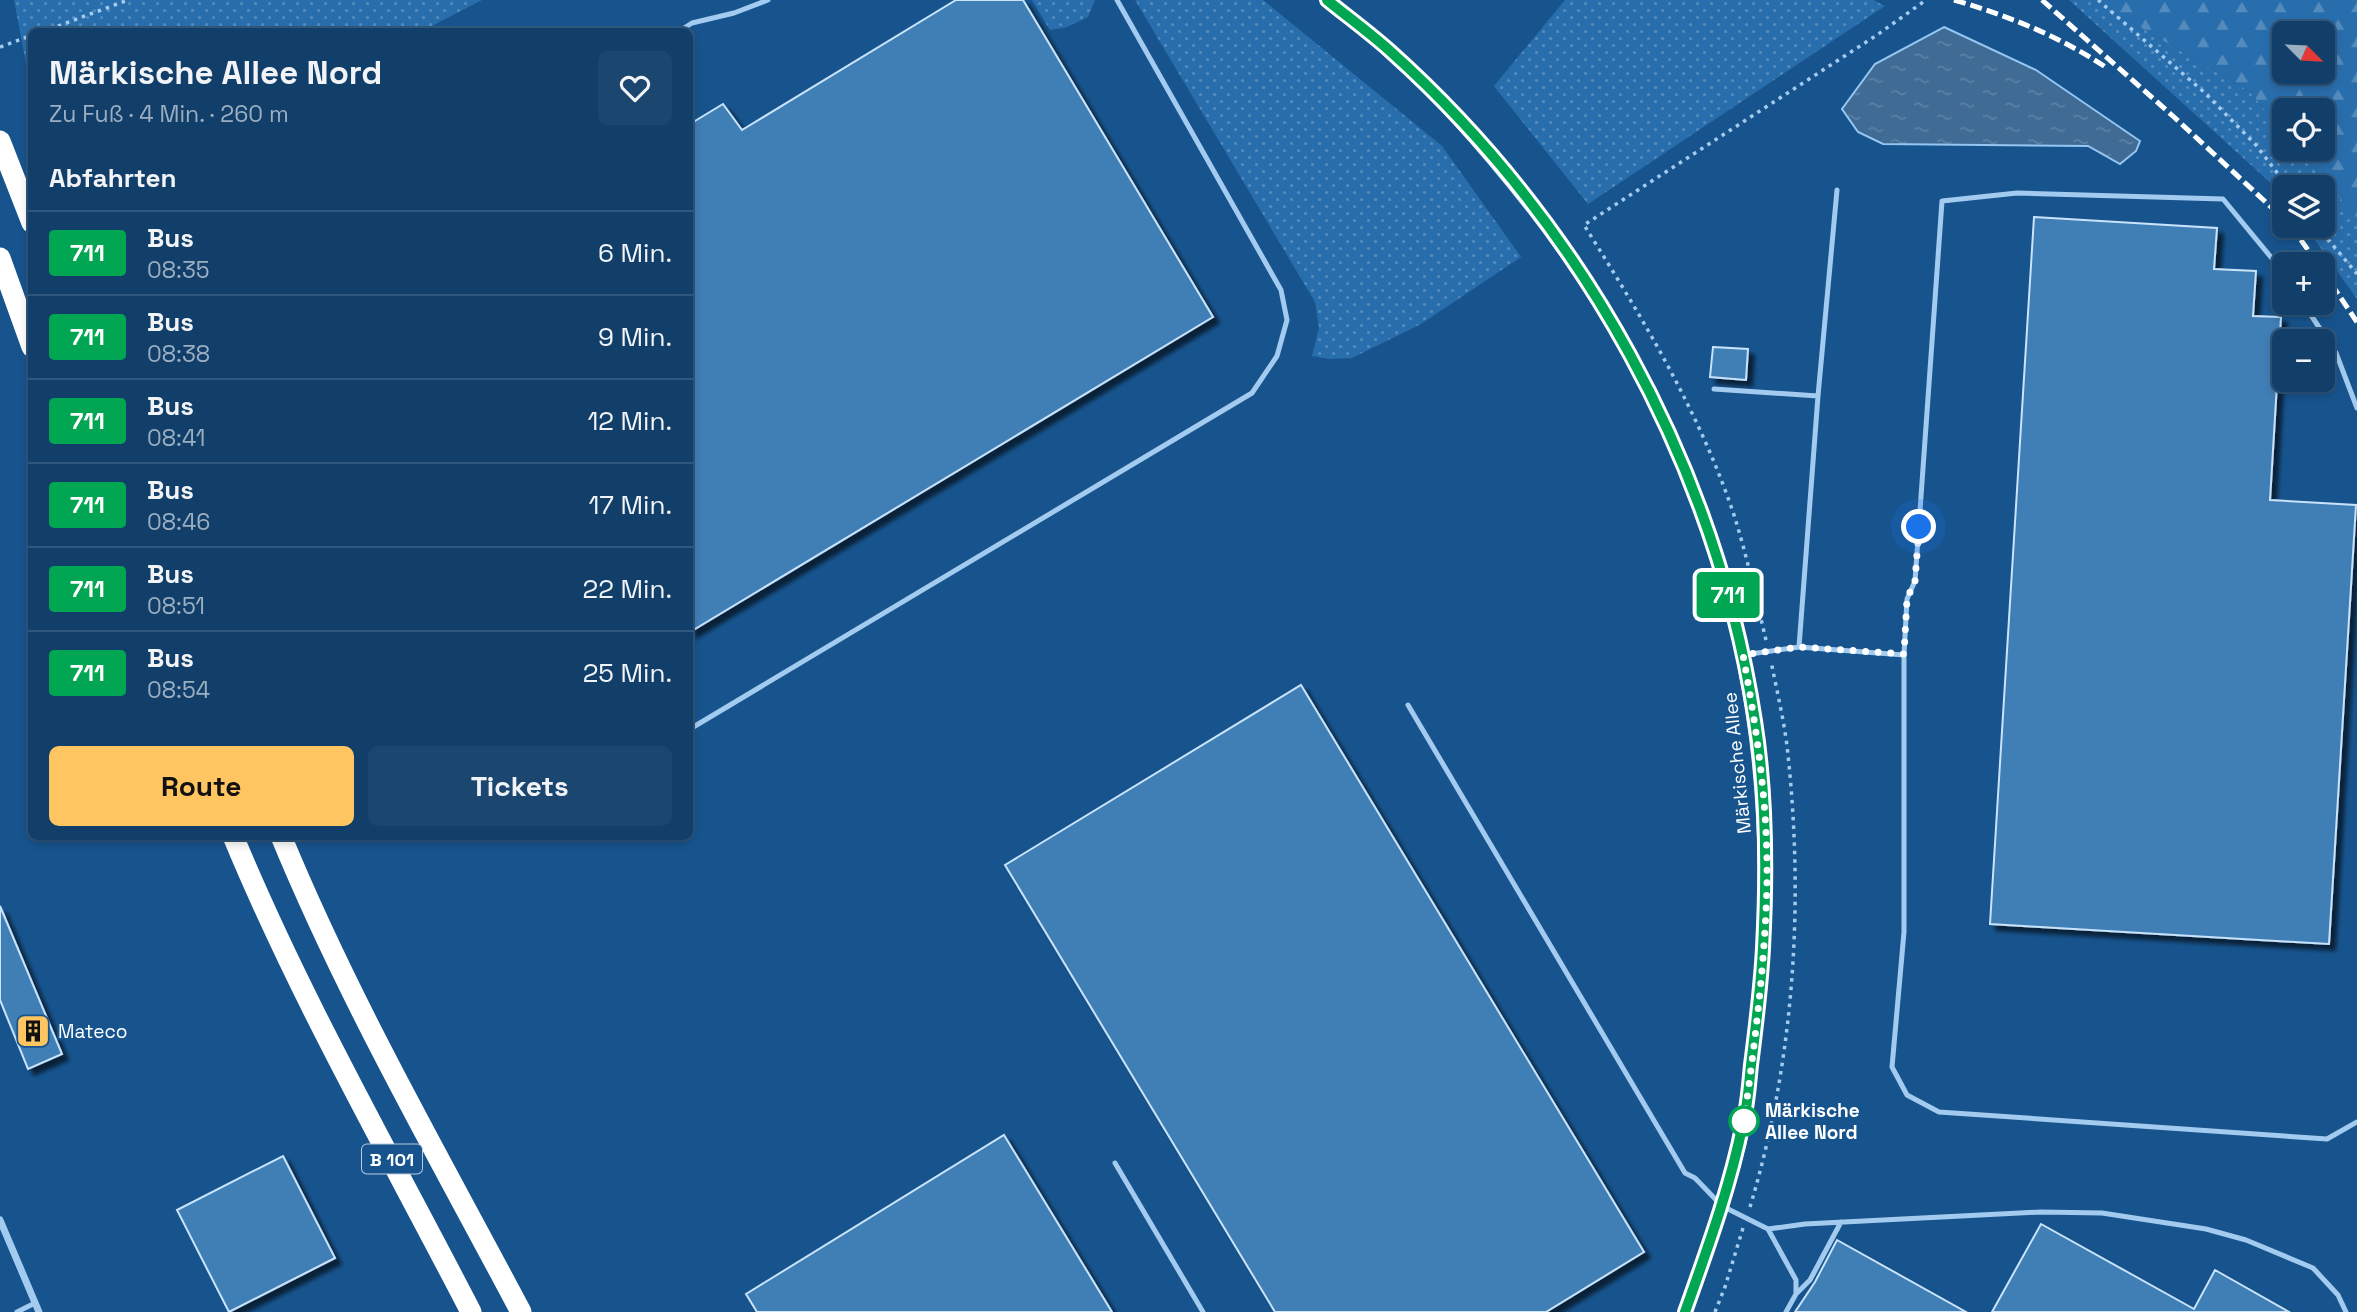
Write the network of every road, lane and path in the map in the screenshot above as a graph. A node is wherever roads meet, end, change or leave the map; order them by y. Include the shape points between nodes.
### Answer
1 (128, 0) edge
2 (768, 0) edge
3 (1117, 0) edge
4 (1327, 0) edge
5 (1926, 0) edge
6 (2098, 0) edge
7 (53, 28) edge
8 (684, 28) edge
9 (28, 36) edge
10 (0, 47) edge
11 (0, 141) edge
12 (2279, 175) edge
13 (1837, 190) dead end
14 (28, 213) edge
15 (1584, 225) dead end
16 (2327, 238) edge
17 (0, 258) edge
18 (2272, 259) edge
19 (2357, 274) edge
20 (2311, 315) edge
21 (28, 336) edge
22 (1713, 389) dead end
23 (1818, 396) junction
24 (2357, 408) edge
25 (1799, 647) junction
26 (1904, 654) junction
27 (1743, 655) junction
28 (1408, 705) dead end
29 (693, 727) edge
30 (235, 840) edge
31 (283, 840) edge
32 (2357, 1122) edge
33 (1115, 1163) dead end
34 (1754, 1171) dead end
35 (1760, 1173) dead end
36 (1723, 1206) junction
37 (0, 1220) edge
38 (1841, 1222) junction
39 (1768, 1228) junction
40 (1796, 1294) junction
41 (35, 1303) junction
42 (17, 1312) edge
43 (39, 1312) edge
44 (471, 1312) edge
45 (521, 1312) edge
46 (1203, 1312) edge
47 (1685, 1312) edge
48 (1786, 1312) edge
49 (2346, 1312) edge

1 - 7 path
2 - 8 lane
3 - 29 lane via 1281,290 1287,320 1277,356 1252,393
4 - 27 street, Märkische Allee via 1388,49 1469,129 1564,248 1632,355 1704,515
5 - 15 path
6 - 12 path via 2205,93
9 - 10 path
11 - 14 highway
13 - 23 lane
16 - 19 path
17 - 21 highway
18 - 26 lane via 2223,200 2017,192 1942,201 1915,581 1907,599
20 - 24 lane via 2336,353
22 - 23 lane
23 - 25 lane
25 - 26 lane
25 - 27 lane
26 - 32 lane via 1903,932 1892,1067 1907,1095 1939,1112 2327,1139
27 - 36 street, Märkische Allee via 1757,734 1767,881 1761,991 1744,1121
28 - 36 lane via 1685,1173
30 - 44 highway, B 101 via 312,1005
31 - 45 highway, B 101 via 368,1025
33 - 46 lane
34 - 35 path
36 - 39 lane
36 - 47 street, Märkische Allee
37 - 41 street
38 - 39 lane
38 - 40 lane via 1810,1280
38 - 49 lane via 2102,1213 2206,1229 2313,1268 2338,1295
39 - 40 lane via 1796,1280
40 - 48 lane
41 - 42 lane
41 - 43 street

